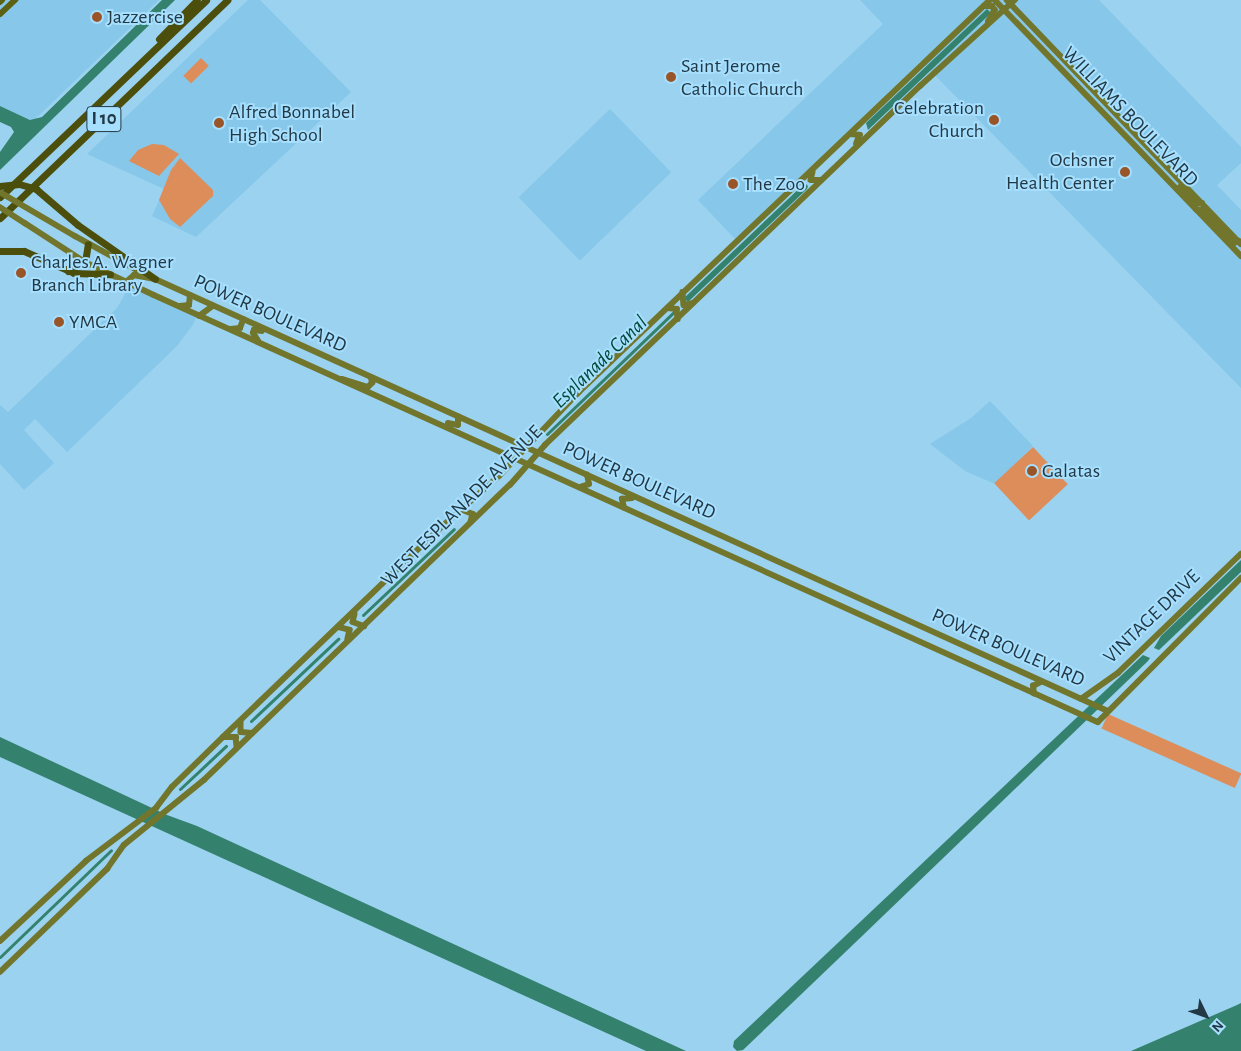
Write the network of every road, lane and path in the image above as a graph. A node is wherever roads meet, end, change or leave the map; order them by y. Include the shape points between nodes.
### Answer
1 (14, 0) edge
2 (196, 0) edge
3 (206, 0) edge
4 (227, 0) edge
5 (233, 0) edge
6 (990, 0) edge
7 (995, 0) edge
8 (1011, 1) edge
9 (983, 6) junction
10 (1004, 10) junction
11 (0, 14) edge
12 (208, 20) junction
13 (980, 32) junction
14 (1045, 51) junction
15 (1073, 69) junction
16 (1065, 72) junction
17 (1091, 88) junction
18 (109, 93) junction
19 (848, 136) junction
20 (820, 163) junction
21 (839, 163) junction
22 (821, 180) junction
23 (1171, 183) junction
24 (0, 186) edge
25 (0, 192) edge
26 (0, 197) edge
27 (1202, 203) junction
28 (0, 207) edge
29 (1196, 209) junction
30 (0, 218) edge
31 (1240, 243) edge
32 (88, 244) junction
33 (0, 251) edge
34 (1241, 256) edge
35 (85, 262) junction
36 (68, 271) junction
37 (110, 274) junction
38 (141, 277) junction
39 (155, 279) junction
40 (126, 282) junction
41 (136, 286) junction
42 (684, 292) junction
43 (190, 296) junction
44 (694, 303) junction
45 (178, 306) junction
46 (213, 306) junction
47 (666, 308) junction
48 (199, 316) junction
49 (678, 319) junction
50 (243, 320) junction
51 (229, 329) junction
52 (268, 331) junction
53 (259, 343) junction
54 (371, 378) junction
55 (340, 379) junction
56 (458, 417) junction
57 (436, 422) junction
58 (478, 426) junction
59 (538, 434) junction
60 (471, 437) junction
61 (545, 445) junction
62 (525, 448) junction
63 (538, 453) junction
64 (515, 458) junction
65 (529, 464) junction
66 (586, 475) junction
67 (578, 487) junction
68 (639, 499) junction
69 (624, 508) junction
70 (462, 510) junction
71 (468, 526) junction
72 (1241, 554) edge
73 (1241, 578) edge
74 (824, 584) junction
75 (816, 594) junction
76 (853, 597) junction
77 (358, 608) junction
78 (846, 609) junction
79 (364, 626) junction
80 (338, 627) junction
81 (346, 643) junction
82 (982, 655) junction
83 (974, 666) junction
84 (1041, 682) junction
85 (1034, 694) junction
86 (1081, 699) junction
87 (1106, 710) junction
88 (242, 719) junction
89 (1095, 721) joint
90 (253, 733) junction
91 (223, 738) junction
92 (237, 748) junction
93 (141, 825) junction
94 (109, 843) junction
95 (114, 859) junction
96 (0, 941) edge
97 (0, 972) edge

1 - 11 main road
2 - 18 highway
3 - 18 highway, I 10
4 - 12 highway, I 10
5 - 12 highway
6 - 9 main road, WEST ESPLANADE AVENUE
7 - 10 main road, WILLIAMS BOULEVARD
8 - 10 main road, WEST ESPLANADE AVENUE
8 - 15 main road, WILLIAMS BOULEVARD
9 - 13 main road via 992,6 995,12
9 - 19 main road, WEST ESPLANADE AVENUE
10 - 13 main road, WEST ESPLANADE AVENUE
10 - 14 main road, WILLIAMS BOULEVARD
12 - 30 highway, I 10
13 - 21 main road, WEST ESPLANADE AVENUE
14 - 15 main road
14 - 16 main road, WILLIAMS BOULEVARD
15 - 17 main road, WILLIAMS BOULEVARD
16 - 17 main road
16 - 23 main road, WILLIAMS BOULEVARD
17 - 27 main road, WILLIAMS BOULEVARD
18 - 26 highway, I 10
19 - 20 main road, WEST ESPLANADE AVENUE
19 - 21 main road via 856,133 861,136
20 - 22 main road via 809,178
20 - 42 main road, WEST ESPLANADE AVENUE
21 - 22 main road, WEST ESPLANADE AVENUE
22 - 44 main road, WEST ESPLANADE AVENUE
23 - 27 main road via 1179,186 1196,203
23 - 29 main road, WILLIAMS BOULEVARD
24 - 39 highway, bridge via 19,184 36,189 78,225
25 - 32 main road, POWER BOULEVARD, bridge
27 - 31 main road, WILLIAMS BOULEVARD
28 - 35 main road, POWER BOULEVARD, bridge
29 - 31 main road via 1202,210 1234,243
29 - 34 main road, WILLIAMS BOULEVARD
32 - 35 highway
32 - 39 main road, POWER BOULEVARD
33 - 36 highway via 24,251
35 - 36 highway
35 - 37 main road, POWER BOULEVARD
36 - 37 highway
37 - 40 main road, POWER BOULEVARD
38 - 39 main road
38 - 40 main road via 130,276
38 - 41 main road via 136,280
39 - 43 main road, POWER BOULEVARD
40 - 41 main road, POWER BOULEVARD
41 - 45 main road, POWER BOULEVARD
42 - 44 main road via 684,305
42 - 47 main road, WEST ESPLANADE AVENUE
43 - 45 main road via 189,305
43 - 46 main road, POWER BOULEVARD
44 - 49 main road, WEST ESPLANADE AVENUE
45 - 48 main road, POWER BOULEVARD
46 - 48 main road
46 - 50 main road, POWER BOULEVARD
47 - 49 main road via 677,309
47 - 59 main road, WEST ESPLANADE AVENUE
48 - 51 main road, POWER BOULEVARD
49 - 61 main road, WEST ESPLANADE AVENUE
50 - 51 main road via 240,328
50 - 52 main road, POWER BOULEVARD
51 - 53 main road, POWER BOULEVARD
52 - 53 main road via 254,330 254,337
52 - 54 main road, POWER BOULEVARD
53 - 55 main road, POWER BOULEVARD
54 - 55 main road via 372,383 368,387 348,378
54 - 56 main road, POWER BOULEVARD
55 - 57 main road, POWER BOULEVARD
56 - 57 main road via 460,422 456,426
56 - 58 main road, POWER BOULEVARD
57 - 60 main road, POWER BOULEVARD
58 - 60 main road via 468,428 467,434
58 - 62 main road, POWER BOULEVARD
59 - 61 main road via 534,444 539,448
59 - 62 main road, WEST ESPLANADE AVENUE
60 - 64 main road, POWER BOULEVARD
61 - 63 main road, WEST ESPLANADE AVENUE
62 - 63 main road, POWER BOULEVARD
62 - 64 main road, WEST ESPLANADE AVENUE
62 - 65 main road
63 - 65 main road, WEST ESPLANADE AVENUE
63 - 66 main road, POWER BOULEVARD
64 - 65 main road, POWER BOULEVARD
64 - 70 main road, WEST ESPLANADE AVENUE
65 - 67 main road, POWER BOULEVARD
65 - 71 main road, WEST ESPLANADE AVENUE
66 - 67 main road via 590,481 587,486
66 - 68 main road, POWER BOULEVARD
67 - 69 main road, POWER BOULEVARD
68 - 69 main road via 624,498 621,502
68 - 74 main road, POWER BOULEVARD
69 - 75 main road, POWER BOULEVARD
70 - 71 main road via 473,514
70 - 77 main road, WEST ESPLANADE AVENUE
71 - 79 main road, WEST ESPLANADE AVENUE
72 - 86 main road, VINTAGE DRIVE via 1118,673
73 - 87 main road, VINTAGE DRIVE
74 - 75 main road via 824,591
74 - 76 main road, POWER BOULEVARD
75 - 78 main road, POWER BOULEVARD
76 - 78 main road via 846,601
76 - 82 main road, POWER BOULEVARD
77 - 79 main road via 353,622
77 - 80 main road, WEST ESPLANADE AVENUE
78 - 83 main road, POWER BOULEVARD
79 - 81 main road, WEST ESPLANADE AVENUE
80 - 81 main road via 350,630
80 - 88 main road, WEST ESPLANADE AVENUE
81 - 90 main road, WEST ESPLANADE AVENUE
82 - 83 main road via 983,662
82 - 84 main road, POWER BOULEVARD
83 - 85 main road, POWER BOULEVARD
84 - 85 main road via 1033,685
84 - 86 main road, POWER BOULEVARD
85 - 89 main road, POWER BOULEVARD
86 - 87 main road, POWER BOULEVARD
87 - 89 main road, VINTAGE DRIVE
88 - 90 main road via 242,732
88 - 91 main road, WEST ESPLANADE AVENUE
90 - 92 main road, WEST ESPLANADE AVENUE
91 - 92 main road via 231,734 236,737 239,741
91 - 93 main road, WEST ESPLANADE AVENUE via 172,787
92 - 93 main road, WEST ESPLANADE AVENUE via 165,812
93 - 94 main road, WEST ESPLANADE AVENUE
93 - 95 main road, WEST ESPLANADE AVENUE
94 - 95 main road via 117,848
94 - 96 main road, WEST ESPLANADE AVENUE
95 - 97 main road, WEST ESPLANADE AVENUE via 107,870

